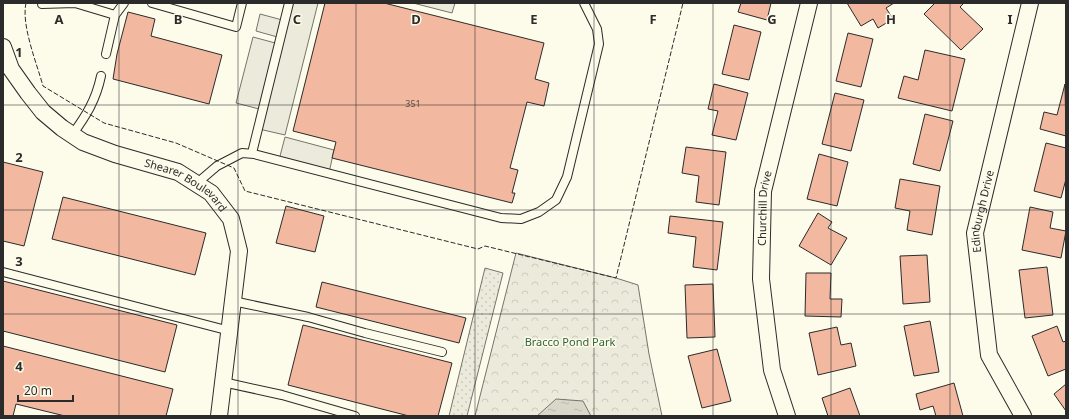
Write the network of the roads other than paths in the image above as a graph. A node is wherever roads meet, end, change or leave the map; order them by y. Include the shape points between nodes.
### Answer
1 (124, 3) edge
2 (152, 3) edge
3 (242, 3) edge
4 (289, 3) edge
5 (584, 3) edge
6 (809, 3) edge
7 (1030, 3) edge
8 (42, 4) edge
9 (115, 15) junction
10 (3, 47) edge
11 (106, 54) dead end
12 (101, 76) dead end
13 (67, 131) junction
14 (252, 153) junction
15 (196, 184) junction
16 (3, 272) edge
17 (233, 301) junction
18 (230, 331) junction
19 (442, 352) dead end
20 (224, 382) junction
21 (219, 416) edge
22 (355, 416) edge
23 (787, 416) edge
24 (1023, 416) edge

1 - 9 lane
2 - 3 lane via 236,27
4 - 14 lane
5 - 14 lane via 597,29 599,44 567,177 556,200 539,212 520,219 501,218
6 - 23 street, Churchill Drive via 763,191 761,279 772,370
7 - 24 street, Edinburgh Drive via 975,233 989,355
8 - 9 lane via 75,3
9 - 11 lane
10 - 13 street, Shearer Boulevard via 11,69 28,93 43,112
12 - 13 lane via 97,93 86,116
13 - 15 street, Shearer Boulevard via 82,142 178,172
14 - 15 lane via 242,153 217,166
15 - 17 street, Shearer Boulevard via 211,193 231,219 239,251
16 - 18 lane
17 - 18 street, Shearer Boulevard
17 - 19 lane
18 - 20 street, Shearer Boulevard
20 - 21 street, Shearer Boulevard
20 - 22 lane

